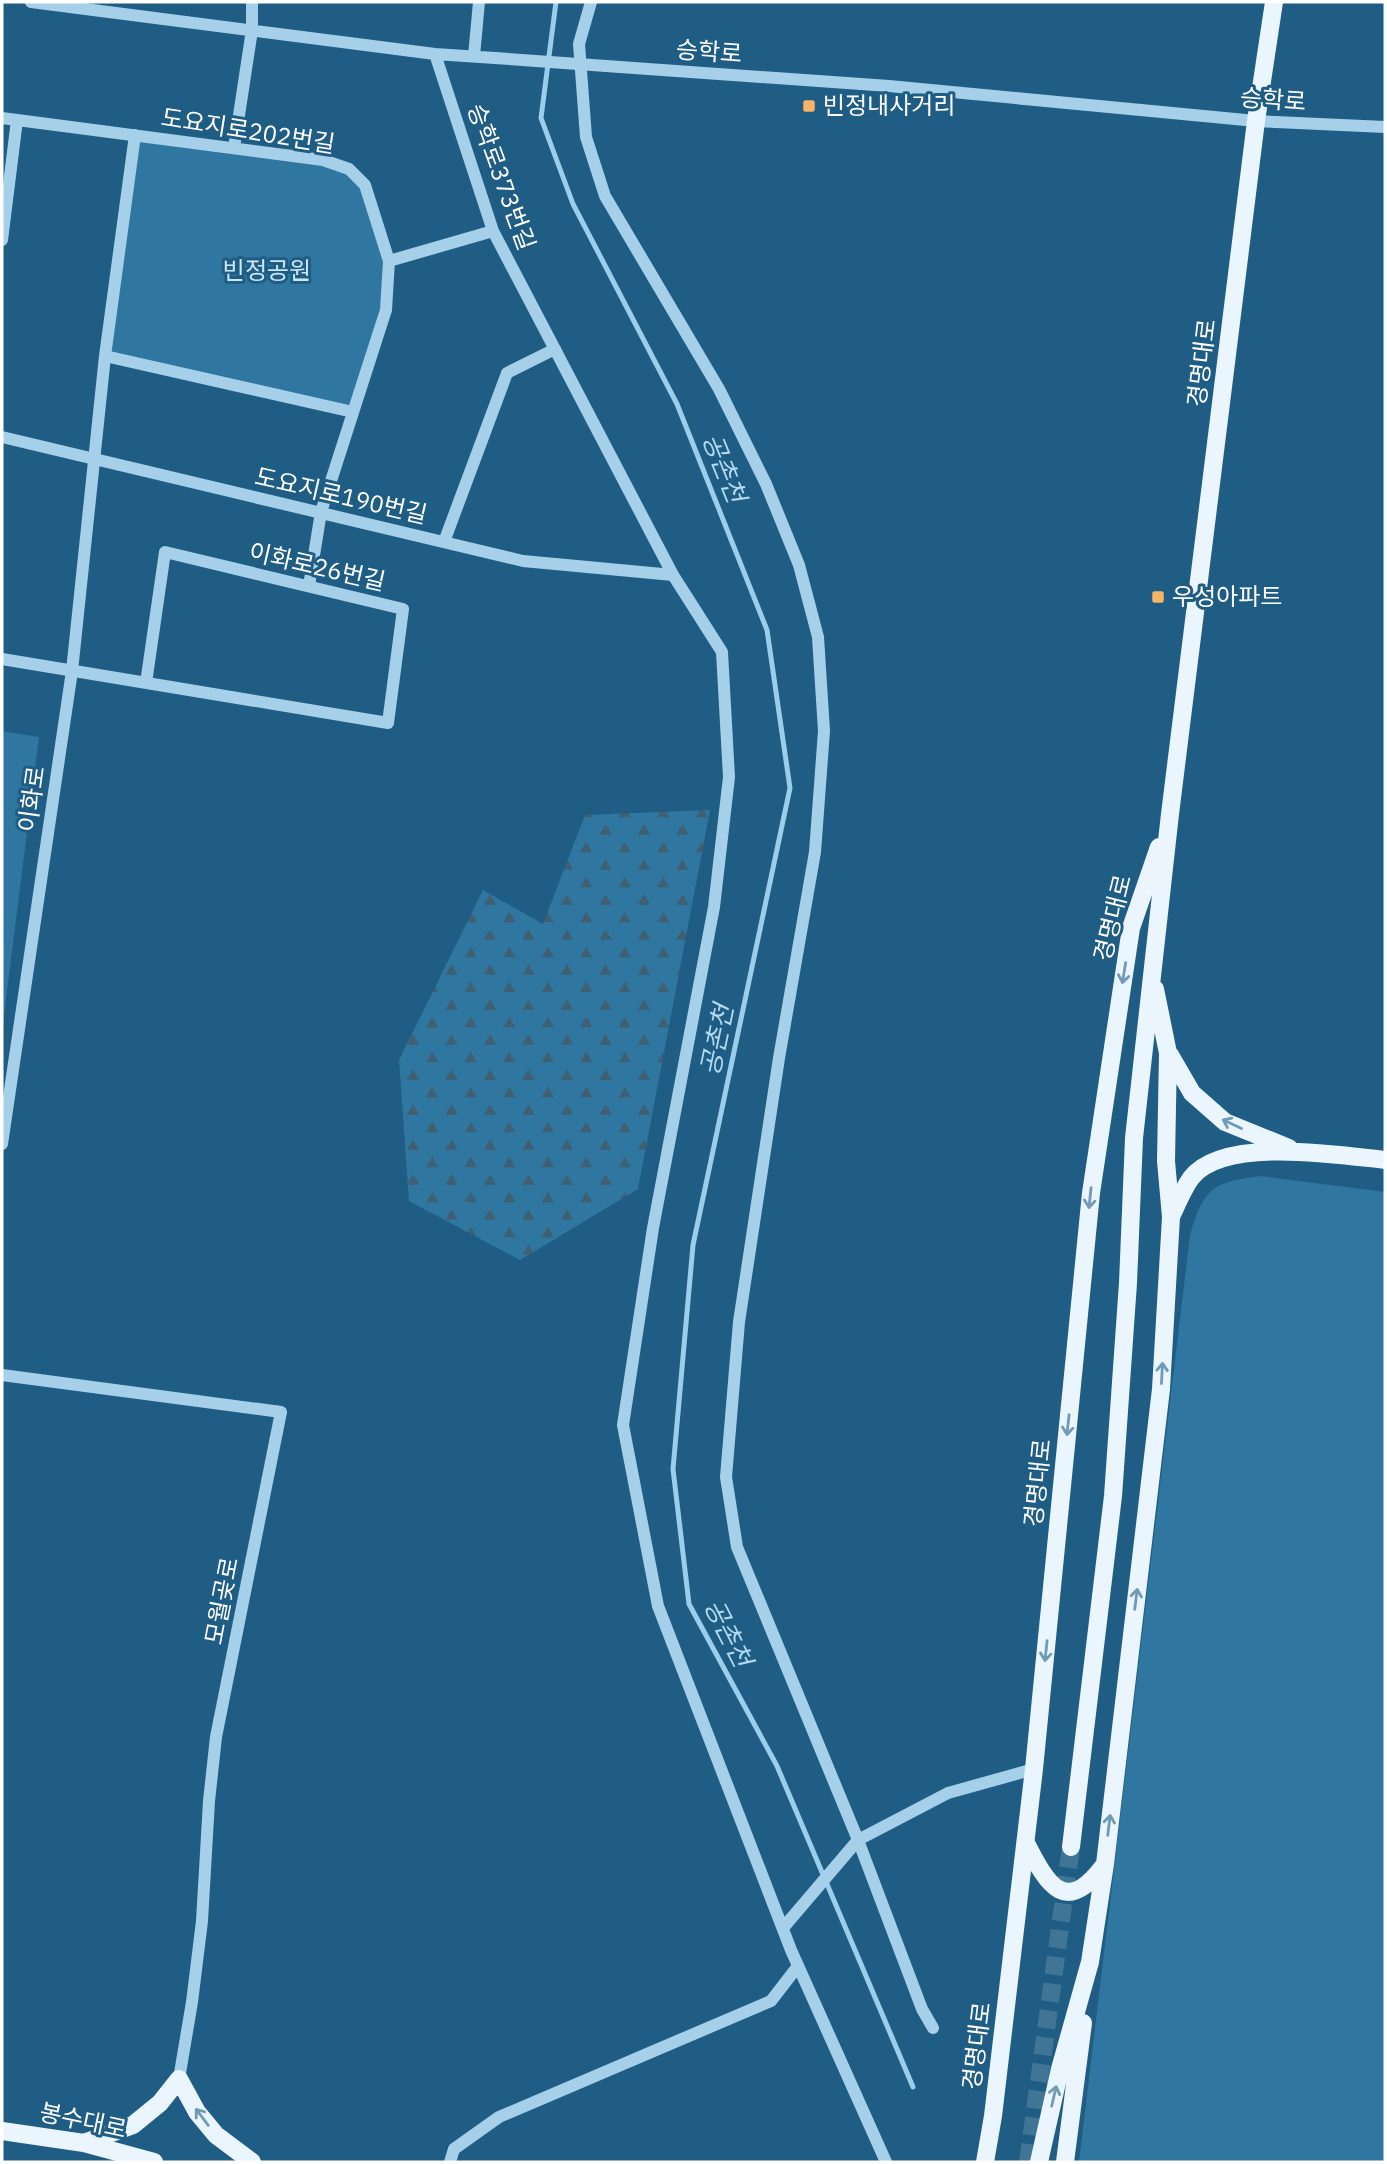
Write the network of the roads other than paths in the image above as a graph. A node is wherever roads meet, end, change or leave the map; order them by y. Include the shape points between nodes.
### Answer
1 (31, 2) edge
2 (252, 2) edge
3 (480, 2) edge
4 (590, 2) edge
5 (1274, 2) edge
6 (252, 30) junction
7 (435, 54) junction
8 (474, 57) junction
9 (2, 118) edge
10 (17, 120) junction
11 (1256, 121) junction
12 (1385, 127) edge
13 (135, 135) junction
14 (234, 148) junction
15 (493, 232) junction
16 (2, 240) edge
17 (389, 261) junction
18 (555, 349) junction
19 (105, 356) junction
20 (353, 412) junction
21 (2, 437) edge
22 (94, 459) junction
23 (321, 512) junction
24 (444, 542) junction
25 (673, 575) junction
26 (309, 586) junction
27 (2, 659) edge
28 (72, 671) junction
29 (146, 683) junction
30 (1170, 814) junction
31 (1152, 972) junction
32 (1168, 1053) junction
33 (2, 1144) edge
34 (1295, 1150) junction
35 (1385, 1160) edge
36 (1171, 1217) junction
37 (2, 1375) edge
38 (1034, 1769) junction
39 (1026, 1843) junction
40 (855, 1844) junction
41 (1071, 1847) tunnel mouth
42 (1105, 1864) junction
43 (783, 1928) junction
44 (1090, 1962) junction
45 (798, 1966) junction
46 (933, 2028) dead end
47 (179, 2079) junction
48 (993, 2116) junction
49 (2, 2124) edge
50 (10, 2132) edge
51 (84, 2143) junction
52 (154, 2162) edge
53 (252, 2162) edge
54 (450, 2162) edge
55 (886, 2162) edge
56 (978, 2162) edge
57 (985, 2162) edge
58 (1039, 2162) edge
59 (1065, 2162) edge

1 - 6 street, 승학로
2 - 6 street
3 - 8 street
4 - 40 street via 579,44 586,137 605,196 719,389 766,484 799,565 818,637 824,731 815,852 738,1322 726,1477 737,1547
5 - 11 main road, 경명대로
6 - 7 street, 승학로
6 - 14 street
7 - 8 street, 승학로
7 - 15 street, 승학로373번길
8 - 11 street, 승학로, bridge via 889,86
9 - 10 street, 도요지로202번길
10 - 13 street, 도요지로202번길
10 - 16 street
11 - 12 street, 승학로
11 - 30 main road, 경명대로
13 - 14 street, 도요지로202번길
13 - 19 street, 도요지로202번길
14 - 17 street, 도요지로202번길 via 323,160 349,169 365,186
15 - 17 street
15 - 18 street, 승학로373번길
17 - 20 street, 도요지로202번길 via 386,310
18 - 24 street via 507,373
18 - 25 street, 승학로373번길
19 - 20 street
19 - 22 street, 도요지로202번길
20 - 23 street, 도요지로202번길
21 - 22 street, 도요지로190번길
22 - 23 street, 도요지로190번길
22 - 28 street, 이화로
23 - 24 street, 도요지로190번길
23 - 26 street, 도요지로202번길
24 - 25 street, 도요지로190번길 via 523,561
25 - 43 street, 승학로373번길 via 722,652 729,776 714,907 653,1228 623,1425 658,1606
26 - 29 street, 이화로26번길 via 164,552
26 - 29 street, 이화로26번길 via 403,609 388,723
27 - 28 street, 이화로26번길
28 - 29 street, 이화로26번길
28 - 33 street, 이화로
30 - 31 main road, 경명대로
30 -> 38 main road, 경명대로 via 1131,928 1091,1193
31 - 32 main road, 경명대로
31 - 41 main road, 경명대로 via 1133,1138 1113,1496
34 -> 32 main road via 1225,1122 1192,1093
32 - 36 main road, 경명대로 via 1166,1161
34 - 35 main road
34 - 36 main road via 1250,1153 1208,1164 1191,1177
42 -> 36 main road, 경명대로 via 1161,1389
37 - 47 street, 모월곶로 via 281,1412 216,1737 202,1920
38 - 39 main road, 경명대로
38 - 40 street via 948,1793
39 - 42 main road via 1040,1872 1063,1893 1078,1891
39 - 48 main road, 경명대로
40 - 43 street
40 - 46 street
42 - 44 main road, 경명대로
43 - 45 street, 승학로373번길
58 -> 44 main road, 경명대로
44 - 59 main road
45 - 54 street via 771,2001 499,2117 454,2149
45 - 55 street, 승학로373번길
47 - 51 main road via 160,2103 133,2124
53 -> 47 main road via 216,2135
48 - 56 main road
48 - 57 main road, 경명대로
49 - 50 main road, 봉수대로
50 - 51 main road, 봉수대로
51 - 52 main road, 봉수대로

